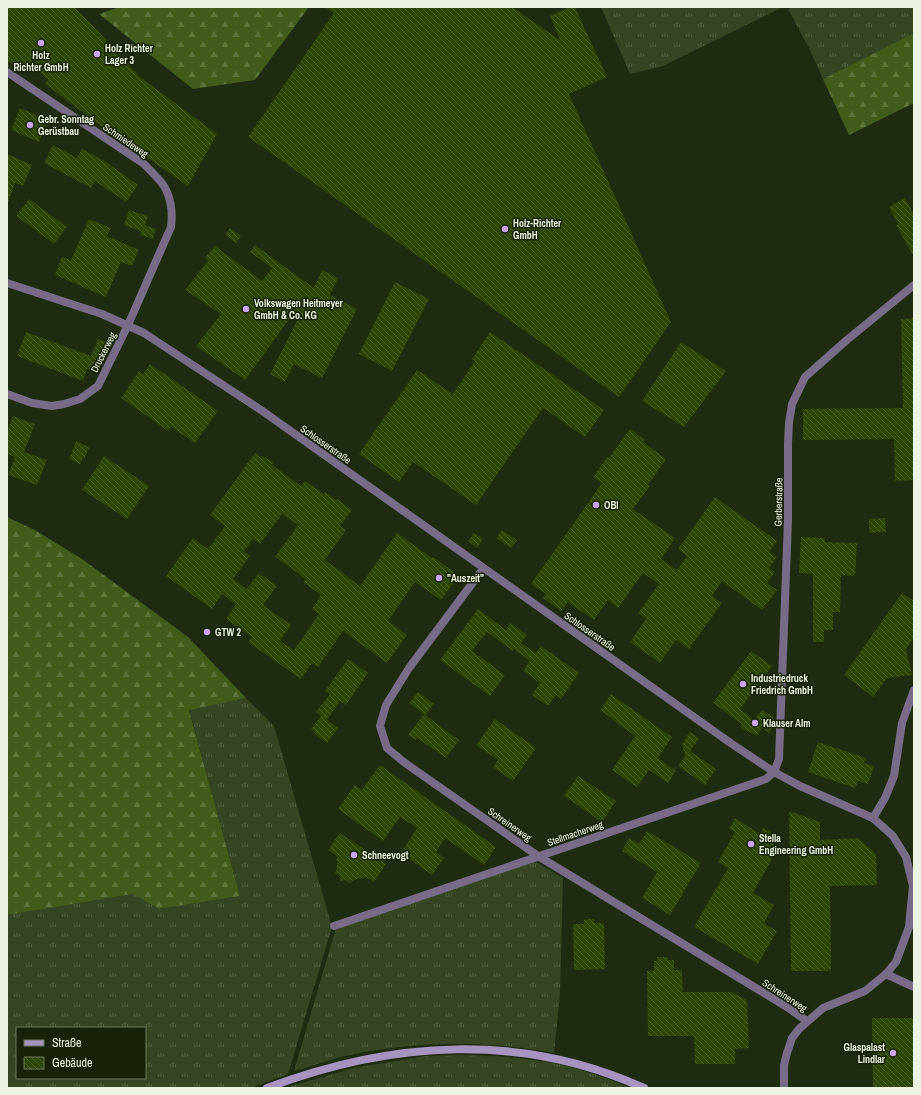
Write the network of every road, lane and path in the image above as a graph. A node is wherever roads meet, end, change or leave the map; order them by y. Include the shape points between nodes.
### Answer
1 (7, 72) edge
2 (7, 283) edge
3 (914, 285) edge
4 (128, 325) junction
5 (7, 394) edge
6 (483, 569) junction
7 (914, 690) edge
8 (774, 772) junction
9 (873, 818) junction
10 (538, 856) junction
11 (334, 926) dead end
12 (886, 974) junction
13 (914, 987) edge
14 (807, 1022) junction
15 (267, 1088) edge
16 (644, 1088) edge
17 (784, 1088) edge

1 - 4 street, Schmiedeweg via 144,164 162,183 168,196 172,216 171,227
2 - 4 street, Schlosserstraße
3 - 8 street, Gerberstraße via 805,377 792,404 788,443 779,759
4 - 5 street, Druckerweg via 98,386 80,399 52,406 32,403
4 - 6 street, Schlosserstraße via 261,410
6 - 8 street, Schlosserstraße
6 - 10 street, Schreinerweg via 409,668 386,705 380,726 387,748 405,763
7 - 9 street via 902,723 894,776
8 - 9 street, Schlosserstraße
8 - 10 street, Stellmacherweg via 766,779
9 - 12 street, Schlosserstraße via 893,836 906,857 913,886 909,927 896,962
10 - 11 street, Stellmacherweg
10 - 14 street, Schreinerweg via 788,1007
12 - 13 street
12 - 14 street, Schlosserstraße via 865,992 823,1008
14 - 17 street, Schlosserstraße via 792,1038 784,1065
15 - 16 main road via 317,1070 349,1062 406,1052 460,1049 550,1057 608,1073

